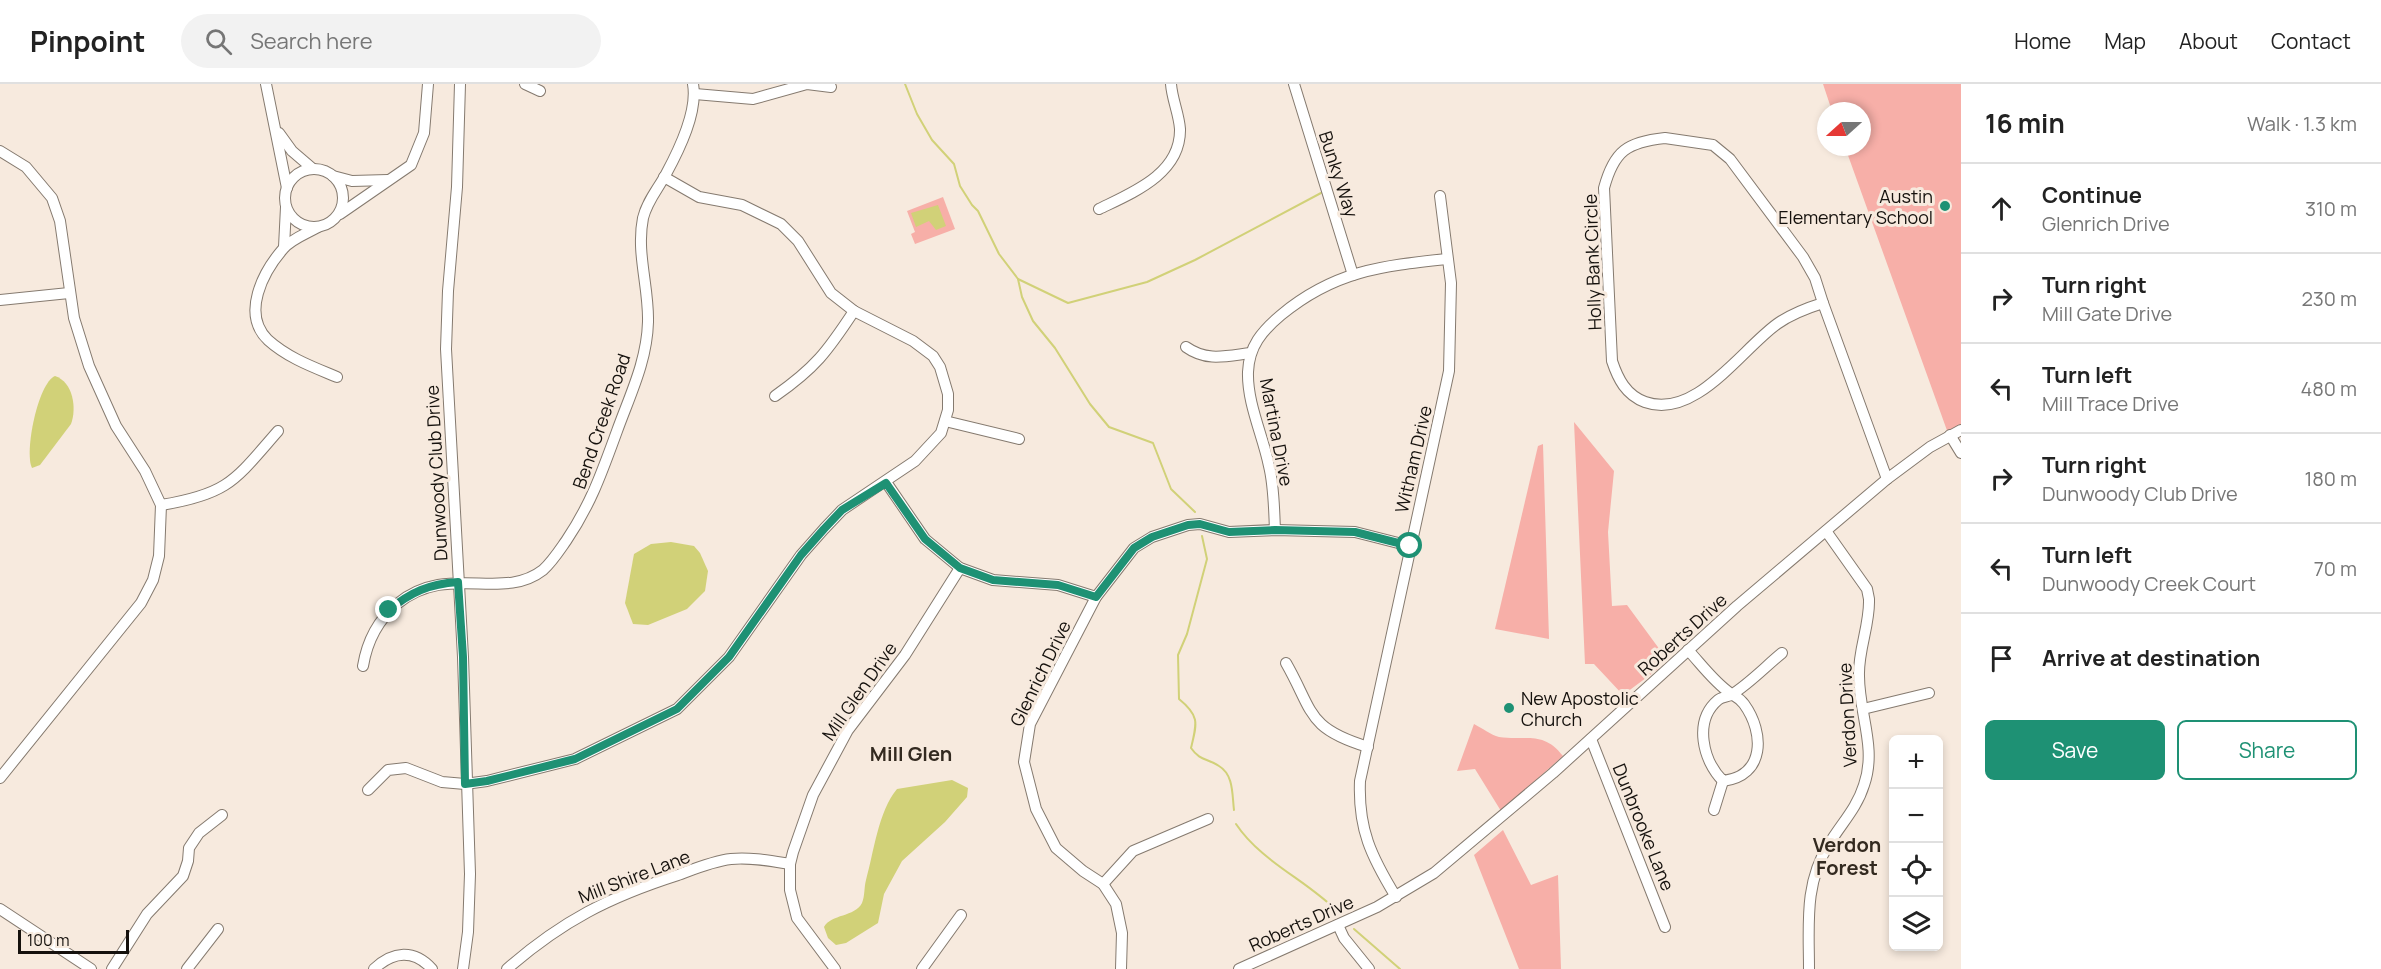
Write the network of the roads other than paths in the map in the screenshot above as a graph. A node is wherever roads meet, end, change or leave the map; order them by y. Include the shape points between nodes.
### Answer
1 (266, 84) edge
2 (428, 84) edge
3 (460, 84) edge
4 (525, 84) edge
5 (1171, 84) edge
6 (1294, 84) edge
7 (831, 87) dead end
8 (694, 89) edge
9 (540, 91) dead end
10 (277, 130) junction
11 (0, 151) edge
12 (313, 169) junction
13 (333, 176) junction
14 (664, 177) junction
15 (388, 180) junction
16 (287, 188) junction
17 (1440, 196) dead end
18 (286, 207) junction
19 (1099, 209) dead end
20 (337, 216) junction
21 (318, 227) junction
22 (284, 247) junction
23 (1447, 259) junction
24 (1353, 275) junction
25 (69, 293) junction
26 (0, 300) edge
27 (1823, 303) junction
28 (854, 311) junction
29 (1186, 347) dead end
30 (1251, 353) junction
31 (337, 377) dead end
32 (775, 396) dead end
33 (945, 421) junction
34 (278, 430) dead end
35 (1961, 430) edge
36 (1950, 435) junction
37 (1019, 439) dead end
38 (1961, 453) edge
39 (1887, 479) junction
40 (886, 483) junction
41 (161, 505) junction
42 (1275, 530) junction
43 (1826, 531) junction
44 (1410, 546) junction
45 (960, 568) junction
46 (458, 582) junction
47 (1096, 597) junction
48 (1688, 650) junction
49 (1782, 653) dead end
50 (1286, 663) dead end
51 (363, 666) dead end
52 (1929, 693) dead end
53 (1731, 695) junction
54 (1863, 709) junction
55 (1591, 739) junction
56 (1368, 747) junction
57 (0, 778) edge
58 (1722, 781) junction
59 (465, 784) junction
60 (368, 790) dead end
61 (1714, 810) dead end
62 (222, 815) dead end
63 (1208, 819) dead end
64 (790, 864) junction
65 (1103, 884) junction
66 (1396, 897) junction
67 (0, 909) edge
68 (961, 915) dead end
69 (1338, 925) junction
70 (1665, 927) dead end
71 (218, 929) dead end
72 (91, 969) edge
73 (112, 969) edge
74 (186, 969) edge
75 (374, 969) edge
76 (432, 969) edge
77 (463, 969) edge
78 (507, 969) edge
79 (835, 969) edge
80 (922, 969) edge
81 (1121, 969) edge
82 (1239, 969) edge
83 (1369, 969) edge
84 (1809, 969) edge

1 - 10 street
2 - 15 street via 424,133 411,165
3 - 46 street, Dunwoody Club Drive via 446,349
4 - 9 street
5 - 19 street via 1180,129 1168,165 1140,189
6 - 24 street, Bunky Way
7 - 8 street via 807,84 753,99
8 - 14 street, Bend Creek Road via 685,128
10 - 12 street via 292,151
10 - 16 street
11 - 25 street via 26,167 52,198 60,221
12 - 13 street
12 - 16 street via 297,174
13 - 15 street via 352,181
13 - 20 street via 343,195
14 - 28 street via 699,197 742,205 782,224 798,241 825,287
14 - 46 street, Bend Creek Road via 648,204 641,233 648,322 642,357 633,393 594,495 541,572 505,584
15 - 20 street
16 - 18 street
17 - 23 street, Witham Drive
18 - 21 street via 302,224
18 - 22 street
20 - 21 street
21 - 22 street
22 - 31 street via 259,286 255,302 257,321 267,339 296,361
23 - 24 street, Martina Drive via 1399,264
23 - 44 street, Witham Drive via 1452,310 1449,371
24 - 30 street, Martina Drive via 1327,283 1294,304 1268,326
25 - 26 street
25 - 41 street via 99,392
27 - 27 street, Holly Bank Circle via 1803,257 1747,178 1713,145 1665,138 1643,140 1617,156 1604,188 1612,361 1619,381 1641,401 1671,406 1688,400 1775,325
27 - 39 street, Holly Bank Circle
28 - 32 street via 824,356
28 - 33 street via 913,341 933,356 948,394
29 - 30 street via 1200,356
30 - 42 street, Martina Drive via 1249,382 1270,469
33 - 37 street
33 - 40 street via 935,442
34 - 41 street via 224,487 198,499
35 - 36 street, Roberts Drive
36 - 38 street
36 - 39 street, Roberts Drive
39 - 43 street, Roberts Drive
40 - 45 street via 925,539
40 - 59 street via 842,510 824,529 729,657 677,709 575,759
41 - 57 street via 159,556 141,603
42 - 44 street, Glenrich Drive via 1355,532
42 - 47 street, Glenrich Drive via 1229,532 1200,524 1169,531 1134,548
43 - 48 street, Roberts Drive
43 - 54 street, Verdon Drive via 1867,589 1869,599 1858,675
44 - 56 street, Witham Drive
45 - 47 street via 993,580 1058,585
45 - 64 street, Mill Glen Drive via 905,655 848,730 813,795
46 - 51 street, Bend Creek Road via 419,588 389,610 374,631
46 - 59 street, Dunwoody Club Drive
47 - 65 street, Glenrich Drive via 1030,724 1023,762 1036,809 1056,848
48 - 53 street
48 - 55 street, Roberts Drive
49 - 53 street
50 - 56 street via 1304,704 1321,724 1348,741
52 - 54 street
53 - 58 street via 1719,700 1709,712 1703,730 1710,763
53 - 58 street via 1743,701 1752,716 1759,748 1750,769
54 - 84 street, Verdon Drive via 1868,772 1855,806 1829,844 1812,885 1807,912
55 - 66 street, Roberts Drive via 1457,856
55 - 70 street, Dunbrooke Lane
56 - 66 street, Witham Drive via 1360,781 1362,829
58 - 61 street
59 - 60 street via 442,782 406,768 388,770
59 - 77 street, Dunwoody Club Drive via 470,903
62 - 73 street via 194,840 183,876 147,914
63 - 65 street via 1133,851
64 - 78 street, Mill Shire Lane via 730,859 667,878 585,911
64 - 79 street, Mill Glen Drive via 790,890 797,918
65 - 81 street, Glenrich Drive via 1121,918
66 - 69 street, Roberts Drive
67 - 72 street
68 - 80 street
69 - 82 street, Roberts Drive
69 - 83 street
71 - 74 street
75 - 76 street via 387,958 405,954 421,959

